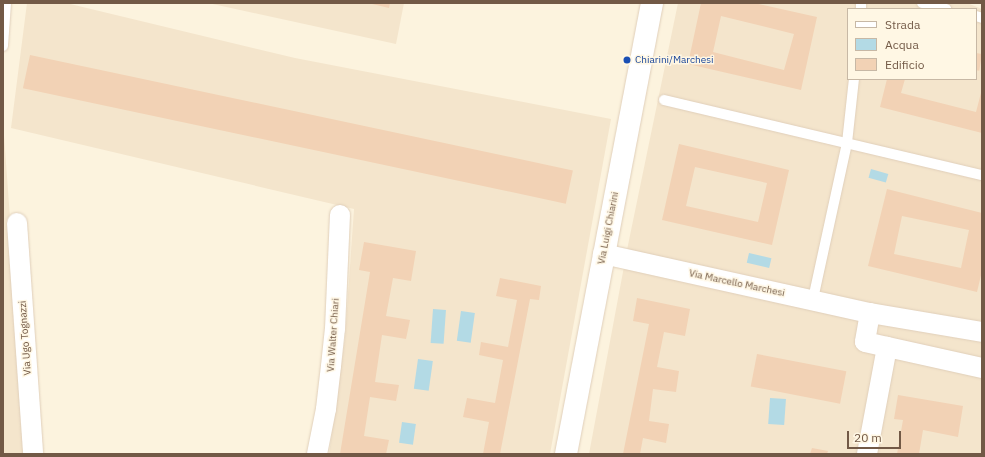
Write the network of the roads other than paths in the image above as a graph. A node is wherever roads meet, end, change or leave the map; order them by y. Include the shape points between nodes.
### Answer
1 (6, 3) edge
2 (652, 3) edge
3 (922, 3) edge
4 (942, 8) edge
5 (3, 46) edge
6 (854, 80) edge
7 (664, 100) dead end
8 (847, 144) junction
9 (982, 175) edge
10 (340, 215) dead end
11 (17, 223) dead end
12 (603, 254) junction
13 (813, 300) junction
14 (870, 313) junction
15 (982, 332) edge
16 (887, 347) junction
17 (982, 368) edge
18 (33, 454) edge
19 (317, 454) edge
20 (566, 454) edge
21 (867, 454) edge

1 - 5 lane
2 - 12 street, Via Luigi Chiarini
3 - 4 lane
6 - 8 lane
7 - 8 lane
8 - 9 lane
8 - 13 lane
10 - 19 street, Via Walter Chiari via 335,329 326,409
11 - 18 street, Via Ugo Tognazzi
12 - 13 street, Via Marcello Marchesi
12 - 20 street, Via Luigi Chiarini
13 - 14 street, Via Marcello Marchesi
14 - 15 street, Via Marcello Marchesi
14 - 16 street via 866,342
16 - 17 street
16 - 21 street

